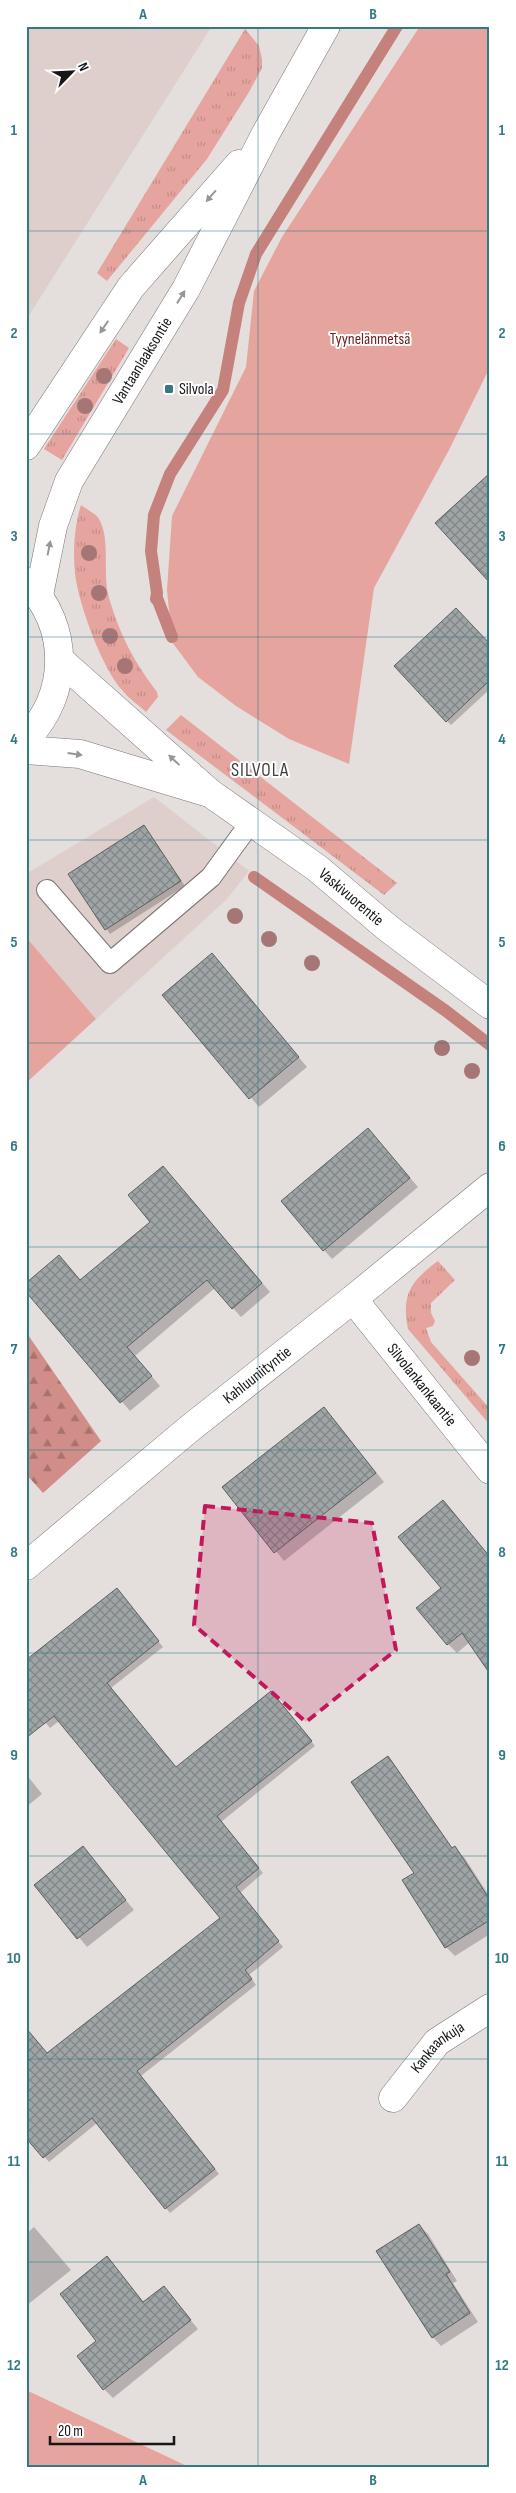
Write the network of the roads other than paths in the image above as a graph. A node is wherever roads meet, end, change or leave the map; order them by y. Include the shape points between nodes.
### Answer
1 (325, 27) edge
2 (266, 133) junction
3 (26, 446) edge
4 (33, 588) edge
5 (60, 660) junction
6 (26, 739) edge
7 (26, 750) edge
8 (210, 793) junction
9 (251, 822) junction
10 (47, 890) dead end
11 (490, 1005) edge
12 (490, 1186) edge
13 (353, 1299) junction
14 (490, 1470) edge
15 (26, 1566) edge
16 (490, 2008) edge
17 (393, 2098) dead end

1 - 2 street, Vantaanlaaksontie
2 -> 3 street, Vantaanlaaksontie via 131,287
4 -> 2 street, Vantaanlaaksontie via 69,481 186,289
4 - 5 street via 54,626
5 - 6 street via 55,694 41,724
8 -> 5 street, Vaskivuorentie
7 -> 8 street, Vaskivuorentie via 80,754
8 - 9 street, Vaskivuorentie
9 - 10 lane via 211,878 110,963
9 - 11 street, Vaskivuorentie via 317,868 389,929
12 - 13 street, Kahluuniityntie
13 - 14 street, Silvolankankaantie
13 - 15 street, Kahluuniityntie via 189,1429
16 - 17 street, Kankaankuja via 437,2042

